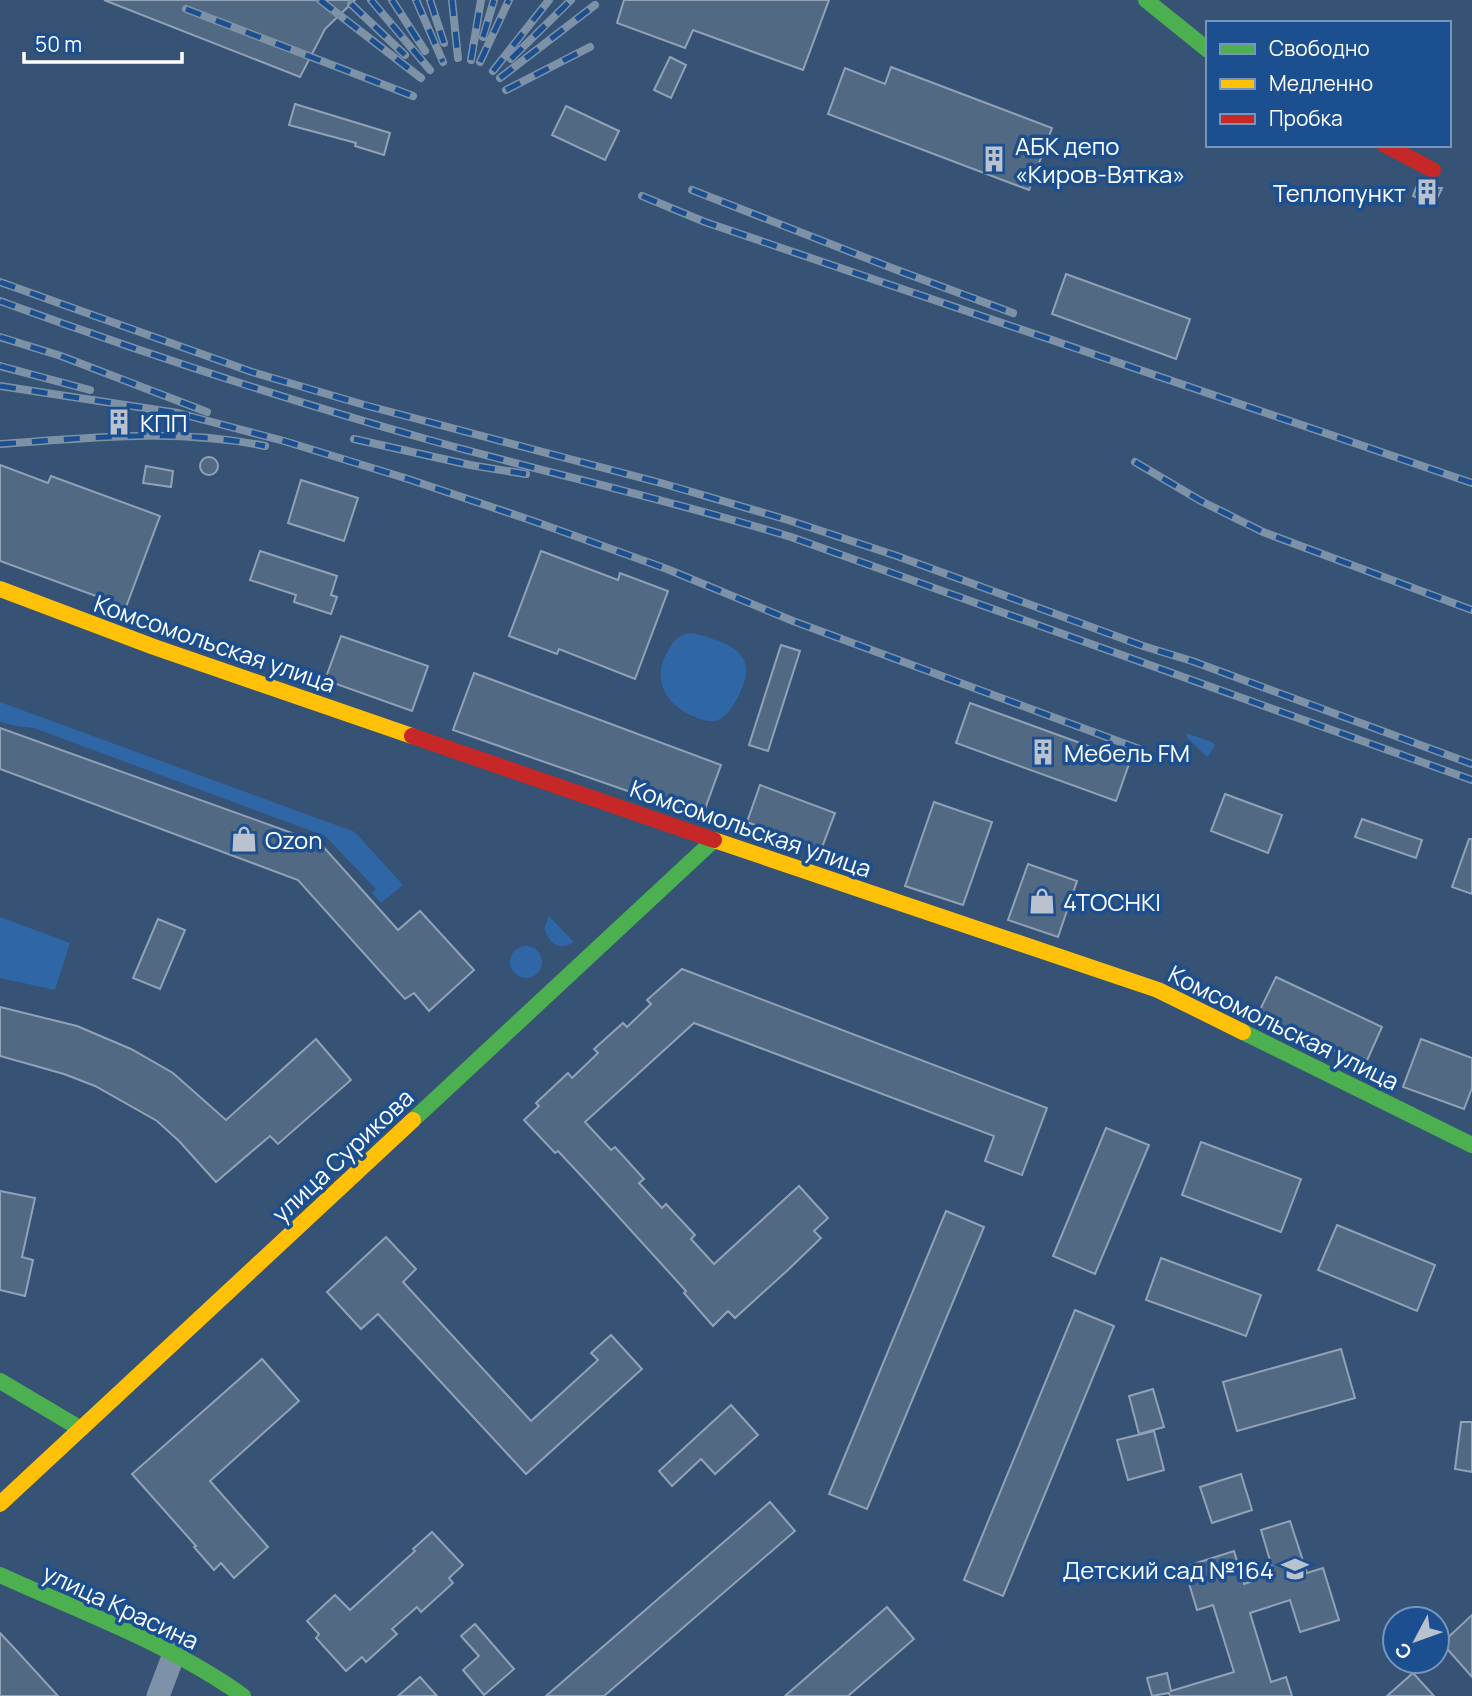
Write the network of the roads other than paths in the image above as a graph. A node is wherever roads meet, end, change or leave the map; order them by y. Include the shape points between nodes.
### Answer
1 (1146, 0) edge
2 (1206, 48) edge
3 (1389, 147) edge
4 (1433, 170) dead end
5 (0, 589) edge
6 (714, 840) junction
7 (1472, 1145) edge
8 (0, 1381) edge
9 (80, 1429) junction
10 (0, 1504) edge
11 (0, 1575) edge
12 (174, 1654) junction
13 (158, 1696) edge
14 (243, 1696) edge

1 - 2 main road
3 - 4 main road
5 - 6 main road, Комсомольская улица via 154,647
6 - 7 main road, Комсомольская улица via 1158,990
6 - 9 main road, улица Сурикова
8 - 9 main road
9 - 10 main road, улица Сурикова
11 - 12 main road, улица Красина
12 - 13 street
12 - 14 main road, улица Красина

